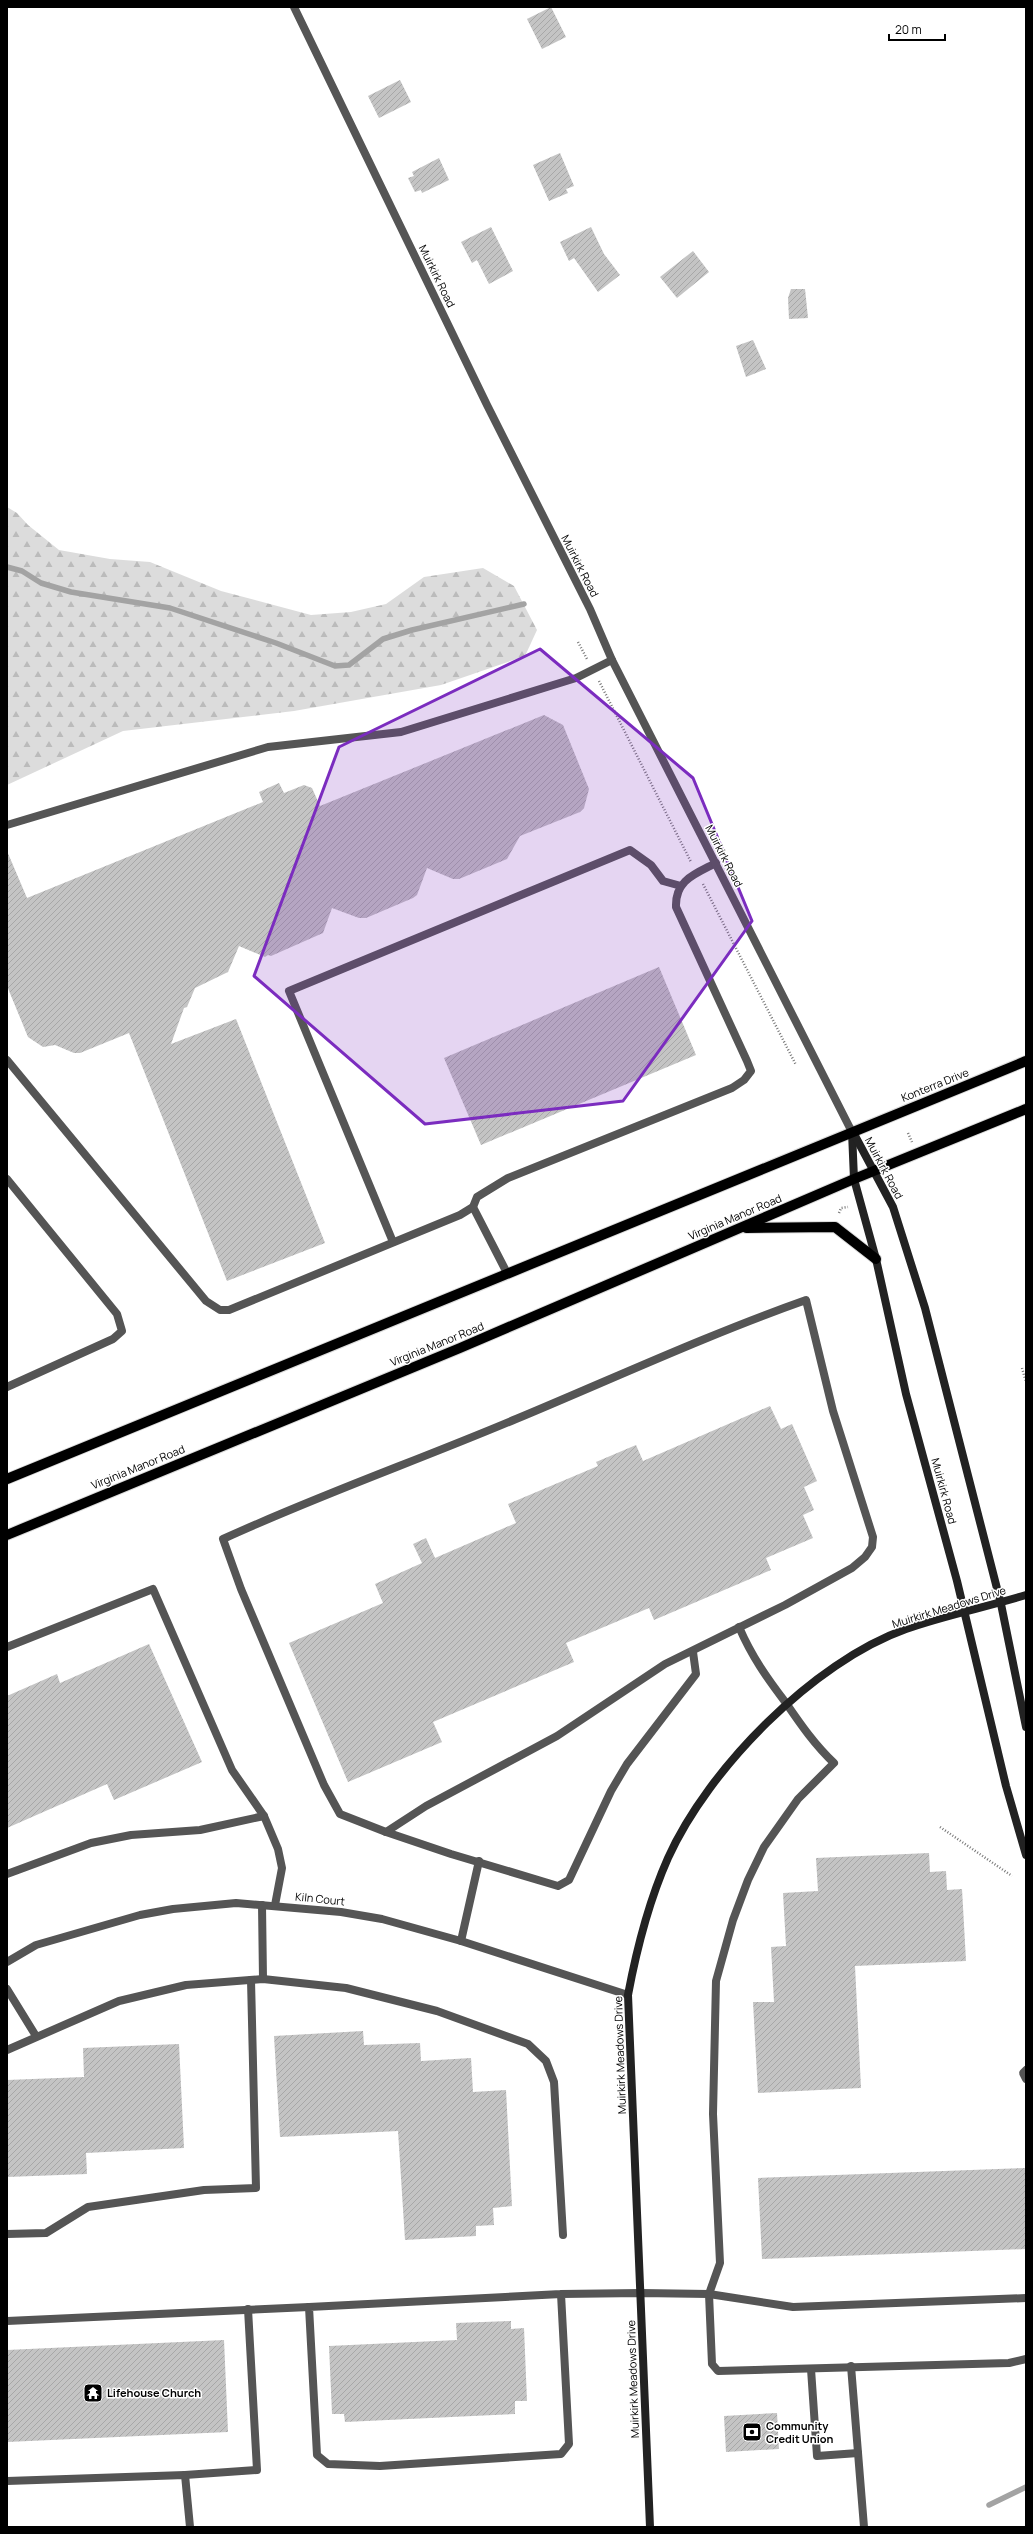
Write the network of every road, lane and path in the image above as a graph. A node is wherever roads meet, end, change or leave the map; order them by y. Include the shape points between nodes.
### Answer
1 (294, 7) edge
2 (578, 642) dead end
3 (584, 653) dead end
4 (612, 660) junction
5 (600, 683) dead end
6 (7, 825) edge
7 (688, 854) dead end
8 (716, 863) junction
9 (681, 886) junction
10 (707, 891) dead end
11 (7, 1060) edge
12 (1026, 1061) edge
13 (796, 1065) dead end
14 (1026, 1109) edge
15 (852, 1132) junction
16 (875, 1171) junction
17 (7, 1179) edge
18 (854, 1179) junction
19 (840, 1204) dead end
20 (473, 1207) junction
21 (848, 1207) dead end
22 (841, 1208) junction
23 (838, 1216) dead end
24 (740, 1228) junction
25 (393, 1242) junction
26 (876, 1259) junction
27 (507, 1273) junction
28 (1022, 1368) dead end
29 (1026, 1382) edge
30 (7, 1387) edge
31 (7, 1479) edge
32 (7, 1534) edge
33 (1026, 1595) edge
34 (1001, 1604) junction
35 (965, 1614) junction
36 (739, 1627) junction
37 (7, 1647) edge
38 (692, 1652) junction
39 (786, 1704) junction
40 (1026, 1727) edge
41 (264, 1816) junction
42 (940, 1827) dead end
43 (386, 1832) junction
44 (1026, 1855) edge
45 (479, 1861) junction
46 (7, 1874) edge
47 (1012, 1876) dead end
48 (262, 1905) junction
49 (275, 1905) junction
50 (461, 1941) junction
51 (7, 1962) edge
52 (251, 1980) junction
53 (264, 1980) junction
54 (7, 1990) edge
55 (628, 1995) junction
56 (36, 2036) junction
57 (7, 2050) edge
58 (1026, 2070) edge
59 (1026, 2079) edge
60 (7, 2234) edge
61 (563, 2235) dead end
62 (641, 2293) junction
63 (561, 2294) junction
64 (709, 2294) junction
65 (1026, 2298) edge
66 (309, 2307) junction
67 (248, 2309) junction
68 (7, 2322) edge
69 (1026, 2359) edge
70 (851, 2366) junction
71 (811, 2369) junction
72 (858, 2453) junction
73 (185, 2475) junction
74 (7, 2481) edge
75 (190, 2527) edge
76 (650, 2527) edge
77 (864, 2527) edge

1 - 4 street, Muirkirk Road via 487,405 590,609
2 - 3 path
4 - 6 street via 576,678 401,732 268,747
4 - 8 street, Muirkirk Road
5 - 7 path
8 - 9 street via 692,876
8 - 15 street, Muirkirk Road
9 - 20 street via 676,895 678,912 751,1071 744,1080 732,1088 508,1178 477,1197
9 - 25 street via 663,881 651,865 630,850 289,991
10 - 13 path
11 - 25 street via 206,1301 220,1310 229,1310 250,1302
12 - 15 main road, Konterra Drive
14 - 16 main road
15 - 16 main road, Muirkirk Road
15 - 18 main road, Muirkirk Road
15 - 27 main road
16 - 18 main road, Virginia Manor Road
16 - 34 main road, Muirkirk Road via 893,1207 925,1308
17 - 30 street via 117,1314 122,1330 113,1339
18 - 24 main road, Virginia Manor Road
18 - 26 main road, Muirkirk Road
19 - 22 path
20 - 25 street via 460,1215
20 - 27 street
21 - 22 path
22 - 23 path
24 - 26 main road via 835,1227
24 - 32 main road, Virginia Manor Road via 460,1348
26 - 35 main road, Muirkirk Road via 906,1394
27 - 31 main road
28 - 29 path
33 - 34 main road, Muirkirk Meadows Drive
34 - 35 main road, Muirkirk Meadows Drive
34 - 40 main road, Muirkirk Road
35 - 39 main road, Muirkirk Meadows Drive via 906,1629 883,1640 831,1668
35 - 44 main road, Muirkirk Road via 1006,1786
36 - 38 street
36 - 39 street via 752,1656
36 - 43 street via 852,1568 872,1547 873,1537 833,1411 806,1300 637,1367 516,1420 287,1510 223,1539 240,1589 324,1785 340,1814
37 - 41 street via 153,1589 232,1770
38 - 43 street via 665,1664 556,1736 426,1806
38 - 45 street via 696,1674 627,1764 611,1791 569,1880 558,1886
39 - 55 main road, Muirkirk Meadows Drive via 753,1736 716,1781 683,1828 649,1906 639,1937
39 - 64 street via 814,1744 834,1763 798,1799 764,1847 748,1880 723,1950 716,1981 714,2114 720,2263
41 - 46 street via 200,1830 131,1835 91,1843
41 - 49 street via 278,1849 282,1868
42 - 47 path
43 - 45 street
45 - 50 street
48 - 49 street, Kiln Court
48 - 51 street, Kiln Court via 236,1902 140,1915 36,1945
48 - 53 street
49 - 50 street, Kiln Court via 382,1918
50 - 55 street, Kiln Court
52 - 53 street
52 - 56 street via 186,1985 119,2001
52 - 60 street via 256,2188 204,2190 88,2207 46,2233
53 - 61 street via 346,1988 437,2011 528,2044 539,2053 546,2060 554,2082
54 - 56 street
55 - 62 main road, Muirkirk Meadows Drive
56 - 57 street
58 - 59 street via 1023,2073
62 - 63 street
62 - 64 street
62 - 76 main road, Muirkirk Meadows Drive
63 - 66 street
63 - 66 street via 569,2444 561,2454 380,2466 328,2464 317,2454
64 - 65 street via 793,2307
64 - 71 street via 712,2364 718,2371
66 - 67 street
67 - 68 street
67 - 73 street via 257,2470
69 - 70 street via 1009,2363
70 - 71 street
70 - 72 street
71 - 72 street via 817,2456
72 - 77 street
73 - 74 street
73 - 75 street

